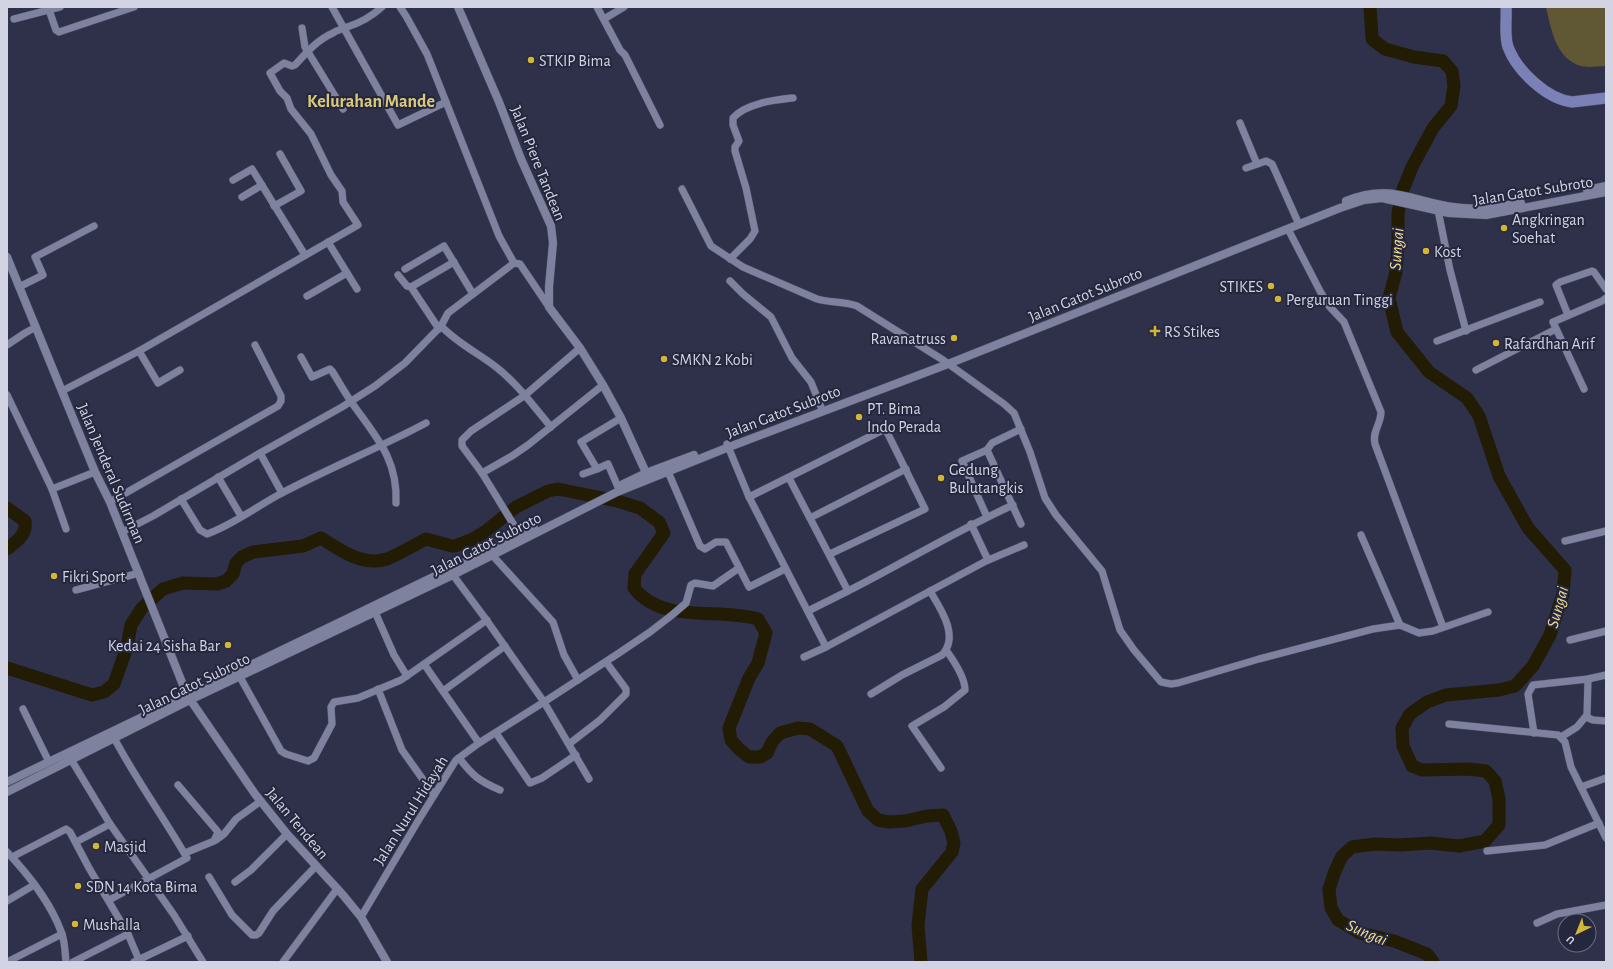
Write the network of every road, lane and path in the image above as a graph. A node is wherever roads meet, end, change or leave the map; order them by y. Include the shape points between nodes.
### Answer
1 (60, 7) edge
2 (134, 7) edge
3 (332, 7) edge
4 (382, 7) edge
5 (400, 7) edge
6 (458, 7) edge
7 (597, 7) edge
8 (624, 7) edge
9 (1506, 7) edge
10 (48, 9) edge
11 (14, 19) dead end
12 (604, 19) junction
13 (302, 28) dead end
14 (345, 28) junction
15 (308, 51) junction
16 (793, 98) dead end
17 (1606, 98) edge
18 (446, 102) junction
19 (343, 109) dead end
20 (1240, 124) dead end
21 (660, 125) dead end
22 (280, 154) dead end
23 (1256, 164) junction
24 (1246, 168) dead end
25 (233, 180) dead end
26 (262, 185) junction
27 (1606, 186) edge
28 (682, 189) dead end
29 (1606, 192) edge
30 (1388, 196) junction
31 (242, 197) dead end
32 (1418, 202) junction
33 (1531, 203) junction
34 (274, 206) junction
35 (1438, 210) junction
36 (1297, 220) junction
37 (94, 226) dead end
38 (1288, 229) junction
39 (328, 242) junction
40 (305, 255) junction
41 (730, 259) junction
42 (8, 260) edge
43 (454, 262) junction
44 (514, 263) junction
45 (405, 269) dead end
46 (347, 273) junction
47 (398, 275) dead end
48 (730, 281) dead end
49 (20, 287) junction
50 (411, 287) junction
51 (356, 289) dead end
52 (1606, 289) edge
53 (473, 294) junction
54 (307, 296) dead end
55 (1606, 298) edge
56 (1540, 302) dead end
57 (549, 307) junction
58 (1568, 315) junction
59 (36, 327) junction
60 (440, 328) junction
61 (1556, 329) junction
62 (1466, 331) junction
63 (1437, 340) dead end
64 (7, 345) edge
65 (255, 345) dead end
66 (580, 348) junction
67 (139, 351) junction
68 (301, 357) dead end
69 (946, 362) junction
70 (180, 370) dead end
71 (1476, 370) dead end
72 (603, 385) junction
73 (1584, 389) dead end
74 (62, 391) junction
75 (7, 396) edge
76 (524, 396) junction
77 (350, 402) junction
78 (821, 407) junction
79 (621, 418) junction
80 (426, 423) dead end
81 (551, 427) junction
82 (1021, 429) junction
83 (728, 445) junction
84 (382, 446) junction
85 (987, 450) junction
86 (260, 453) junction
87 (597, 469) junction
88 (666, 469) junction
89 (906, 469) junction
90 (95, 472) junction
91 (482, 473) junction
92 (583, 474) dead end
93 (647, 476) junction
94 (218, 477) junction
95 (789, 478) junction
96 (52, 489) junction
97 (616, 489) junction
98 (282, 493) junction
99 (749, 497) junction
100 (599, 498) junction
101 (181, 499) junction
102 (110, 502) junction
103 (396, 503) dead end
104 (1013, 505) junction
105 (241, 516) junction
106 (987, 516) junction
107 (810, 518) junction
108 (972, 524) junction
109 (1021, 524) dead end
110 (66, 528) dead end
111 (1606, 531) edge
112 (122, 532) junction
113 (518, 532) junction
114 (1361, 535) dead end
115 (1565, 541) dead end
116 (1024, 545) dead end
117 (830, 554) junction
118 (493, 556) junction
119 (988, 560) junction
120 (739, 568) junction
121 (785, 569) junction
122 (139, 573) junction
123 (452, 573) junction
124 (76, 590) dead end
125 (848, 591) junction
126 (930, 591) junction
127 (375, 612) junction
128 (808, 612) junction
129 (1488, 612) dead end
130 (487, 620) junction
131 (1400, 625) junction
132 (338, 626) junction
133 (1444, 627) junction
134 (1606, 631) edge
135 (1570, 640) dead end
136 (505, 646) junction
137 (826, 647) junction
138 (946, 650) junction
139 (804, 657) dead end
140 (606, 662) junction
141 (424, 664) junction
142 (1606, 675) edge
143 (408, 676) junction
144 (240, 677) junction
145 (1588, 679) junction
146 (578, 680) junction
147 (378, 690) junction
148 (443, 691) junction
149 (870, 694) dead end
150 (189, 697) junction
151 (544, 702) junction
152 (23, 709) dead end
153 (1586, 716) junction
154 (1606, 720) edge
155 (1449, 724) dead end
156 (496, 733) junction
157 (1534, 733) junction
158 (113, 735) junction
159 (1561, 737) junction
160 (479, 743) junction
161 (569, 744) junction
162 (576, 755) junction
163 (69, 756) junction
164 (459, 758) junction
165 (49, 762) junction
166 (941, 768) dead end
167 (589, 778) dead end
168 (1606, 778) edge
169 (7, 782) edge
170 (178, 785) dead end
171 (1581, 787) junction
172 (500, 790) dead end
173 (7, 792) edge
174 (434, 795) junction
175 (261, 801) junction
176 (1599, 823) junction
177 (110, 824) junction
178 (287, 834) junction
179 (1606, 838) edge
180 (214, 841) junction
181 (76, 842) junction
182 (1487, 851) dead end
183 (185, 853) junction
184 (10, 854) edge
185 (316, 866) junction
186 (209, 876) dead end
187 (148, 879) junction
188 (235, 882) dead end
189 (34, 885) junction
190 (337, 889) junction
191 (109, 900) junction
192 (7, 901) edge
193 (1606, 905) edge
194 (361, 917) junction
195 (1537, 922) dead end
196 (62, 934) junction
197 (128, 934) junction
198 (188, 936) junction
199 (136, 961) edge
200 (7, 962) edge
201 (66, 962) edge
202 (73, 962) edge
203 (203, 962) edge
204 (283, 962) edge
205 (387, 962) edge

1 - 10 street
2 - 10 street via 59,32
3 - 14 street
4 - 14 street via 371,16
5 - 18 street via 427,54
6 - 57 street, Jalan Piere Tandean via 551,226 553,243
7 - 12 street
8 - 12 street
9 - 17 highway via 1508,46 1520,67 1539,87 1567,102
10 - 11 street
12 - 21 street
13 - 15 street via 303,44
14 - 15 street via 327,36
14 - 18 street via 398,125
15 - 19 street
15 - 39 street via 295,65 284,63 270,73 311,134 331,175 342,191 343,202 358,225
16 - 41 street via 753,106 736,114 733,119 739,141 735,152 755,231 750,240
18 - 44 street via 499,236
20 - 23 street
22 - 34 street via 301,191
23 - 24 street
23 - 36 street via 1266,161 1272,164
25 - 26 street via 252,168
26 - 31 street
26 - 34 street
27 - 33 street, Jalan Gatot Subroto
28 - 41 street via 709,244
29 - 33 street, Jalan Gatot Subroto
30 - 32 street, Jalan Gatot Subroto
30 - 36 street, Jalan Gatot Subroto via 1372,193 1359,196
30 - 38 street, Jalan Gatot Subroto via 1364,200
32 - 33 street, Jalan Gatot Subroto via 1478,209
32 - 35 street, Jalan Gatot Subroto
33 - 35 street, Jalan Gatot Subroto via 1486,215
34 - 40 street
35 - 62 street
36 - 69 street, Jalan Gatot Subroto
37 - 49 street via 35,257 43,274
38 - 69 street, Jalan Gatot Subroto
38 - 133 street via 1329,306 1344,322 1378,405 1381,417 1374,433 1375,444
39 - 40 street
39 - 46 street
40 - 67 street
41 - 69 street via 817,299 848,302 857,306
42 - 49 street, Jalan Jenderal Sudirman
43 - 45 street via 444,246
43 - 50 street
43 - 53 street
44 - 53 street
44 - 57 street via 520,264
46 - 51 street
46 - 54 street
47 - 50 street
48 - 78 street via 771,317 792,358 811,382
49 - 59 street, Jalan Jenderal Sudirman
50 - 60 street
52 - 58 street via 1592,271 1560,282 1556,285
53 - 60 street via 448,313
55 - 58 street
56 - 62 street
57 - 66 street
58 - 61 street via 1554,320
59 - 64 street
59 - 74 street, Jalan Jenderal Sudirman
60 - 76 street via 497,368
60 - 77 street via 405,363
61 - 71 street
61 - 73 street
62 - 63 street
65 - 102 street via 282,396 278,406
66 - 72 street
66 - 76 street
67 - 70 street via 158,383
67 - 74 street
68 - 77 street via 312,377 330,369
69 - 78 street, Jalan Gatot Subroto
69 - 82 street via 1004,404 1014,413
69 - 83 street, Jalan Gatot Subroto
72 - 79 street
72 - 81 street
74 - 90 street, Jalan Jenderal Sudirman
75 - 96 street
76 - 81 street
76 - 91 street via 462,440 462,446
77 - 84 street
77 - 86 street
78 - 83 street, Jalan Gatot Subroto
79 - 87 street via 580,442
79 - 93 street
80 - 84 street
81 - 91 street via 512,456
82 - 85 street via 992,443
82 - 131 street via 1045,498 1102,571 1120,630 1161,682 1178,683 1273,655 1373,629
83 - 88 street, Jalan Gatot Subroto
83 - 99 street
84 - 98 street
84 - 103 street via 395,475
85 - 104 street
85 - 106 street via 962,461
86 - 94 street
86 - 98 street
87 - 92 street
87 - 97 street via 608,464
88 - 93 street, Jalan Gatot Subroto
88 - 120 street via 700,546 705,549 716,542 726,542
89 - 95 street via 885,430
89 - 107 street
89 - 117 street via 925,509
90 - 96 street
90 - 102 street, Jalan Jenderal Sudirman
91 - 113 street
93 - 97 street, Jalan Gatot Subroto
94 - 101 street
94 - 105 street
95 - 99 street
95 - 107 street
96 - 110 street
97 - 100 street, Jalan Gatot Subroto
98 - 105 street
99 - 121 street
100 - 113 street, Jalan Gatot Subroto
100 - 118 street, Jalan Gatot Subroto
101 - 105 street via 205,534
101 - 112 street
102 - 112 street, Jalan Jenderal Sudirman
104 - 106 street
104 - 109 street
106 - 108 street
107 - 117 street
108 - 119 street
108 - 125 street
111 - 115 street
112 - 122 street, Jalan Jenderal Sudirman
113 - 123 street, Jalan Gatot Subroto
114 - 131 street
116 - 119 street
117 - 125 street
118 - 123 street, Jalan Gatot Subroto
118 - 146 street via 552,622 564,655
119 - 126 street
120 - 121 street via 749,587
120 - 140 street, Jalan Nurul Hidayah via 713,586 695,583 691,585 686,603
121 - 128 street
122 - 124 street
122 - 150 street, Jalan Jenderal Sudirman
123 - 127 street, Jalan Gatot Subroto
123 - 130 street
123 - 132 street, Jalan Gatot Subroto
125 - 128 street
126 - 137 street
126 - 138 street via 945,616 948,628
127 - 132 street, Jalan Gatot Subroto
127 - 143 street via 394,655
128 - 137 street
129 - 133 street
130 - 136 street
130 - 141 street
131 - 133 street via 1419,633
132 - 144 street, Jalan Gatot Subroto
132 - 150 street, Jalan Gatot Subroto
134 - 135 street
136 - 148 street
136 - 151 street
137 - 139 street
138 - 149 street via 942,655
138 - 166 street via 965,685 965,690 944,707 912,726
140 - 146 street, Jalan Nurul Hidayah
140 - 161 street via 626,689 626,694 600,720
141 - 143 street
141 - 148 street
142 - 145 street
143 - 147 street
144 - 147 street via 281,751 306,761 314,758 332,724 331,707 334,702 358,698
144 - 150 street, Jalan Gatot Subroto
145 - 153 street
145 - 157 street via 1533,685 1528,694
146 - 151 street, Jalan Nurul Hidayah
147 - 174 street via 402,750
148 - 160 street
150 - 158 street, Jalan Gatot Subroto
150 - 175 street, Jalan Tendean
151 - 156 street, Jalan Nurul Hidayah
151 - 161 street
152 - 165 street
153 - 154 street via 1593,720
153 - 159 street via 1577,727
155 - 157 street
156 - 160 street, Jalan Nurul Hidayah
156 - 162 street via 530,783
157 - 159 street
158 - 163 street, Jalan Gatot Subroto
158 - 183 street via 130,768
159 - 171 street
160 - 164 street, Jalan Nurul Hidayah
161 - 162 street
162 - 167 street
163 - 165 street, Jalan Gatot Subroto
163 - 173 street, Jalan Gatot Subroto
163 - 177 street
164 - 172 street via 481,782
164 - 174 street, Jalan Nurul Hidayah
165 - 169 street, Jalan Gatot Subroto
168 - 171 street
170 - 180 street via 218,830
171 - 176 street
174 - 194 street, Jalan Nurul Hidayah
175 - 178 street, Jalan Tendean
175 - 180 street via 236,819 224,834
176 - 179 street
176 - 182 street via 1545,845
177 - 181 street
177 - 187 street
178 - 185 street, Jalan Tendean
178 - 188 street via 251,870
180 - 183 street
181 - 184 street via 66,830
181 - 191 street
183 - 187 street via 187,858
184 - 189 street
185 - 186 street via 273,911 256,935 252,935 232,915
185 - 190 street, Jalan Tendean
187 - 191 street
187 - 198 street
189 - 192 street
189 - 196 street via 54,915
190 - 194 street, Jalan Tendean
190 - 204 street
191 - 197 street
193 - 195 street via 1557,914
194 - 205 street, Jalan Tendean
196 - 200 street
196 - 201 street
197 - 199 street
197 - 202 street
198 - 199 street
198 - 203 street

